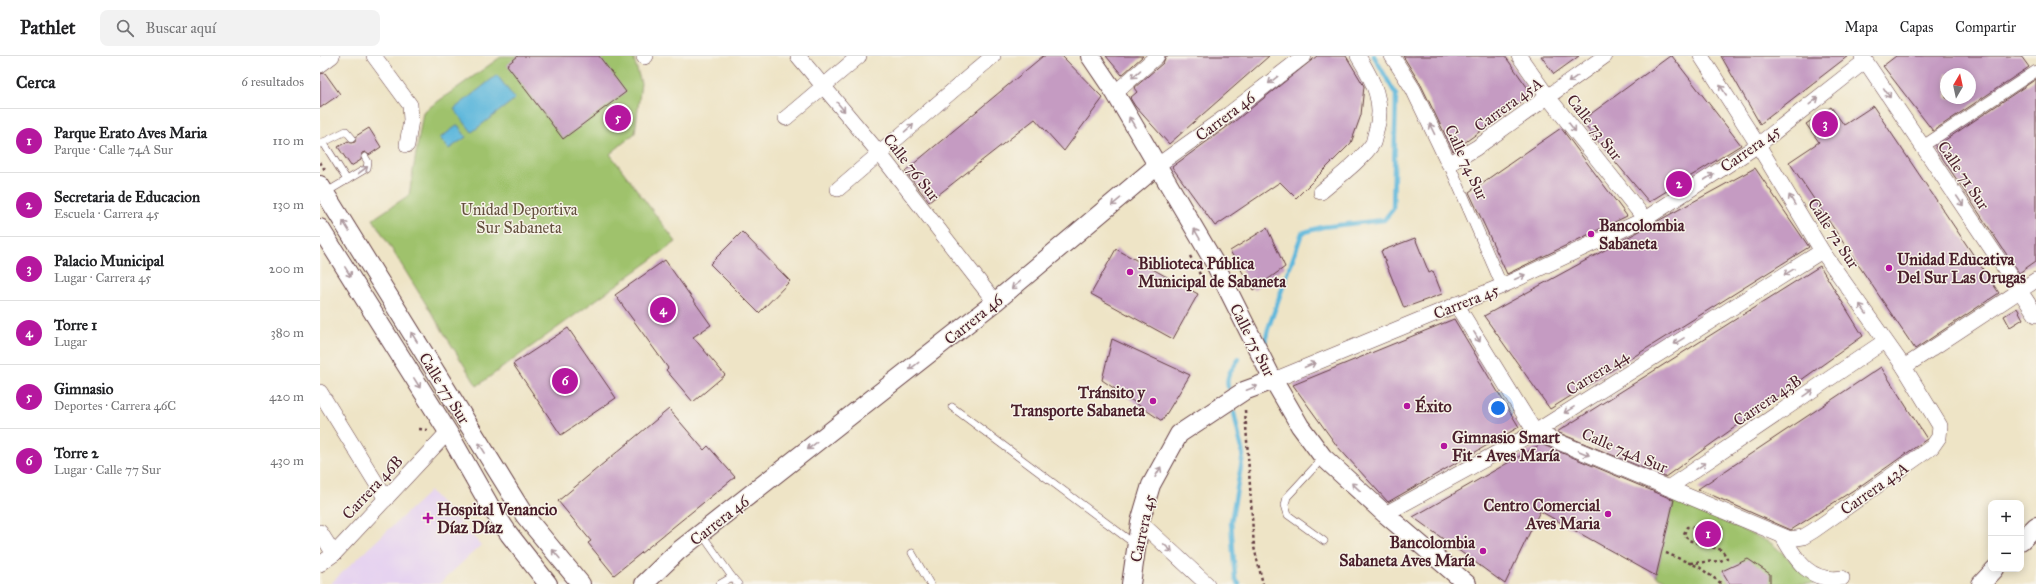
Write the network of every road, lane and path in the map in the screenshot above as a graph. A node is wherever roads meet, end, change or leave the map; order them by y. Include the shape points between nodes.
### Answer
1 (332, 56) edge
2 (374, 56) edge
3 (798, 56) edge
4 (858, 56) edge
5 (993, 56) edge
6 (1090, 56) edge
7 (1157, 56) edge
8 (1304, 56) edge
9 (1358, 56) edge
10 (1392, 56) edge
11 (1519, 56) edge
12 (1605, 56) edge
13 (1701, 56) edge
14 (1866, 58) edge
15 (320, 65) edge
16 (2036, 71) edge
17 (823, 86) junction
18 (1115, 93) junction
19 (1548, 97) junction
20 (786, 118) dead end
21 (352, 138) dead end
22 (321, 143) edge
23 (407, 144) dead end
24 (1758, 145) junction
25 (1923, 146) junction
26 (880, 154) junction
27 (365, 157) dead end
28 (1449, 164) junction
29 (1158, 165) junction
30 (347, 180) junction
31 (322, 189) edge
32 (838, 189) dead end
33 (1321, 192) dead end
34 (1645, 219) junction
35 (322, 236) edge
36 (1822, 251) junction
37 (1188, 252) dead end
38 (1203, 280) dead end
39 (2036, 280) edge
40 (1502, 286) junction
41 (2020, 291) junction
42 (994, 302) junction
43 (1456, 304) junction
44 (2036, 315) edge
45 (1885, 341) junction
46 (1904, 367) junction
47 (1274, 380) junction
48 (1244, 391) junction
49 (320, 392) edge
50 (952, 407) dead end
51 (1940, 426) joint
52 (448, 432) junction
53 (1535, 432) junction
54 (1324, 457) junction
55 (1668, 488) junction
56 (386, 499) junction
57 (1385, 514) junction
58 (1736, 517) junction
59 (1140, 522) junction
60 (2036, 526) edge
61 (320, 532) edge
62 (701, 533) junction
63 (1789, 538) junction
64 (2024, 538) edge
65 (1324, 541) dead end
66 (1136, 546) junction
67 (912, 553) dead end
68 (1666, 553) dead end
69 (334, 554) junction
70 (1690, 563) junction
71 (320, 564) edge
72 (1992, 572) edge
73 (732, 577) junction
74 (1842, 578) dead end
75 (548, 584) edge
76 (581, 584) edge
77 (644, 584) edge
78 (720, 584) edge
79 (738, 584) edge
80 (930, 584) edge
81 (1130, 584) edge
82 (1207, 584) edge
83 (1263, 584) edge
84 (1467, 584) edge
85 (1722, 584) edge
86 (1981, 584) edge

1 - 15 street
2 - 23 street via 410,105 411,120
3 - 17 street, Calle 76 Sur
4 - 17 street
26 -> 5 street
6 - 18 street, Calle 75 Sur
7 -> 18 street
8 -> 29 street, Carrera 46
9 - 33 street via 1373,80 1379,102 1380,119 1373,143
28 -> 10 street, Calle 74 Sur via 1413,89
11 - 19 street, Calle 73 Sur
12 -> 19 street, Carrera 45A
24 -> 13 street, Calle 72 Sur
24 -> 14 street, Carrera 45
14 -> 25 street, Calle 71 Sur
16 - 25 street
17 - 20 street
17 -> 26 street, Calle 76 Sur
29 -> 18 street, Calle 75 Sur
19 - 28 street, Carrera 45A
19 -> 34 street, Calle 73 Sur
21 - 22 lane via 346,131
22 - 30 lane
34 -> 24 street, Carrera 45
36 -> 24 street, Calle 72 Sur
25 -> 41 street, Calle 71 Sur
26 - 32 street
26 - 42 street, Calle 76 Sur
30 -> 27 lane via 366,168 368,162
28 - 40 street, Calle 74 Sur
29 -> 42 street, Carrera 46
47 -> 29 street, Calle 75 Sur via 1214,262
30 - 31 lane
76 -> 31 street, Calle 77 Sur via 513,498
40 -> 34 street, Carrera 45
35 -> 52 street, Calle 77 Sur
45 -> 36 street, Calle 72 Sur
36 -> 53 street, Carrera 44
37 - 38 path
39 - 41 street
40 - 43 street, Carrera 45
41 - 44 street, Calle 71 Sur
41 - 46 street
42 -> 62 street, Carrera 46
47 -> 43 street, Carrera 45
43 -> 53 street
45 - 46 street, Calle 72 Sur
55 -> 45 street, Carrera 43B
46 - 51 street, Calle 72 Sur
48 -> 47 street, Carrera 45
47 - 54 street, Calle 75 Sur via 1300,426
59 -> 48 street, Carrera 45 via 1151,485 1179,434
48 - 83 path via 1254,547
49 - 56 street
50 - 66 lane
51 - 63 street, Carrera 43A via 1939,437 1932,447 1813,531
52 - 56 street, Carrera 46B
52 - 75 street, Calle 77 Sur via 494,512
53 -> 55 street, Calle 74A Sur
53 - 57 street, Carrera 44
57 -> 54 street, Calle 75 Sur
54 - 65 lane via 1287,497 1285,505 1288,515
55 - 58 street, Calle 74A Sur
56 - 69 street, Carrera 46B
57 - 84 street, Calle 75 Sur
58 - 63 street, Calle 74A Sur
58 - 70 path via 1724,527 1687,527 1684,534 1688,540 1722,550 1727,558 1720,561
59 - 66 street, Carrera 45
59 -> 82 street
60 - 64 street
61 - 69 street
62 - 73 lane
62 - 77 street, Carrera 46
63 - 74 street via 1792,553 1816,576 1829,580
66 - 81 street, Carrera 45
67 - 80 lane
68 - 70 path
69 - 71 street, Carrera 46B
70 - 85 path
72 - 86 street
73 - 78 lane
73 - 79 lane

